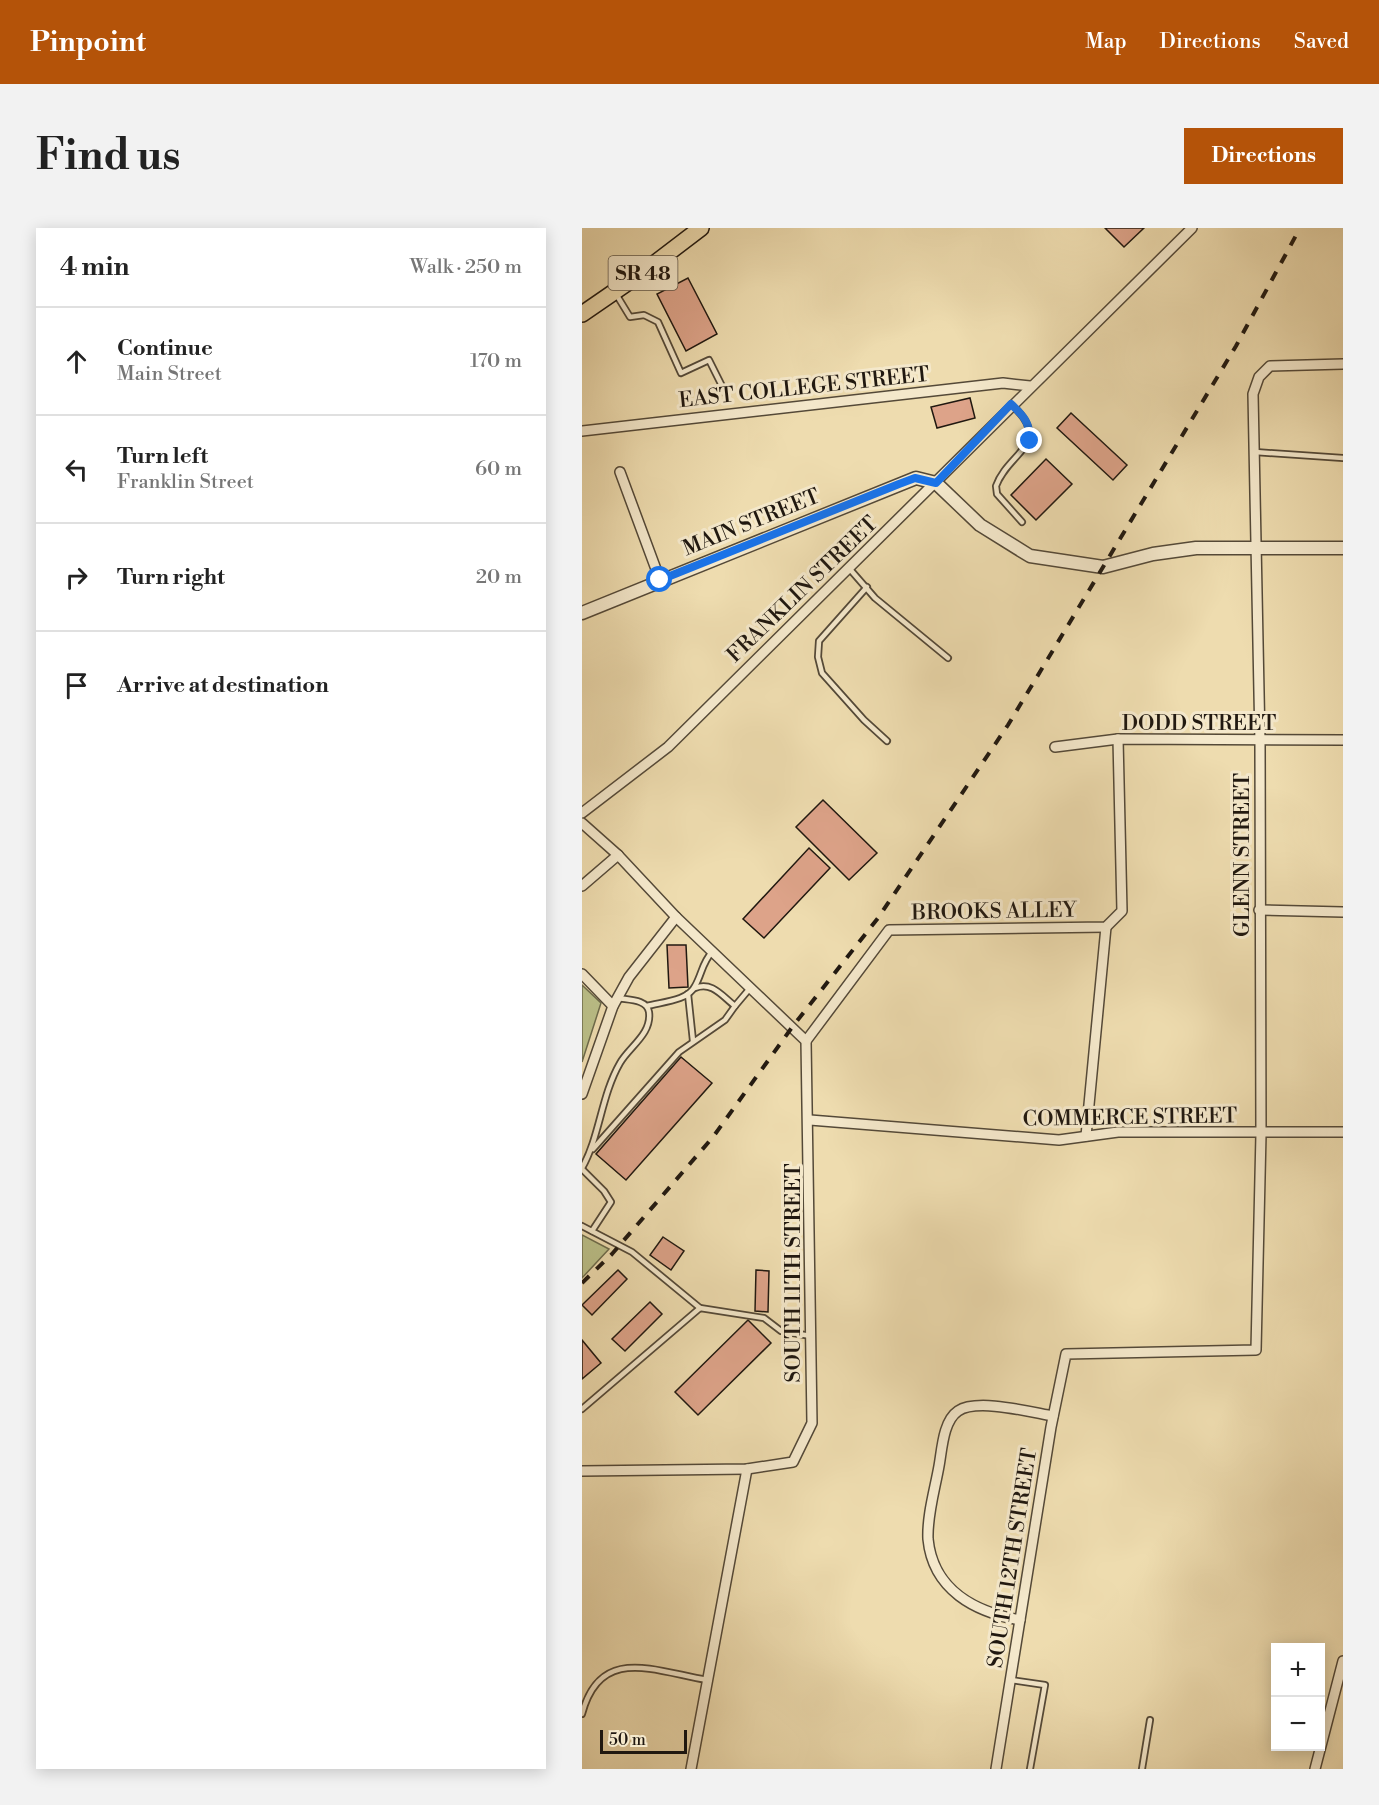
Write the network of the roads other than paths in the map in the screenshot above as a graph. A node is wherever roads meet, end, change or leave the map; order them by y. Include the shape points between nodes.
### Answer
1 (701, 228) edge
2 (1192, 228) edge
3 (615, 292) junction
4 (582, 314) edge
5 (1343, 364) edge
6 (1030, 386) junction
7 (727, 396) dead end
8 (1011, 404) junction
9 (582, 431) edge
10 (1252, 452) junction
11 (1343, 458) edge
12 (620, 472) dead end
13 (936, 483) junction
14 (1022, 522) dead end
15 (1255, 548) junction
16 (1343, 548) edge
17 (848, 567) junction
18 (660, 580) junction
19 (867, 587) junction
20 (582, 613) edge
21 (948, 658) dead end
22 (1118, 740) junction
23 (887, 741) dead end
24 (1343, 741) edge
25 (1260, 742) junction
26 (1055, 747) dead end
27 (582, 813) edge
28 (582, 823) edge
29 (618, 855) junction
30 (582, 886) edge
31 (1259, 910) junction
32 (1343, 912) edge
33 (676, 917) junction
34 (1106, 927) junction
35 (712, 952) junction
36 (582, 974) edge
37 (751, 987) junction
38 (695, 988) junction
39 (688, 994) junction
40 (616, 1002) junction
41 (646, 1006) junction
42 (735, 1006) junction
43 (693, 1041) junction
44 (806, 1041) junction
45 (582, 1094) edge
46 (810, 1120) junction
47 (1343, 1132) edge
48 (1261, 1134) junction
49 (1086, 1136) junction
50 (591, 1152) junction
51 (582, 1168) edge
52 (582, 1226) edge
53 (592, 1231) junction
54 (700, 1308) junction
55 (811, 1336) junction
56 (1066, 1354) joint
57 (582, 1409) edge
58 (1053, 1416) junction
59 (747, 1469) junction
60 (582, 1472) edge
61 (1020, 1620) junction
62 (1343, 1661) edge
63 (707, 1680) junction
64 (1011, 1680) junction
65 (582, 1714) edge
66 (1150, 1720) dead end
67 (691, 1769) edge
68 (996, 1769) edge
69 (1030, 1769) edge
70 (1142, 1769) edge
71 (1315, 1769) edge

1 - 3 main road, SR 48
2 - 6 street, FRANKLIN STREET
3 - 4 main road, SR 48
3 - 7 lane via 630,317 644,315 658,322 681,374 709,360
5 - 10 street, GLENN STREET via 1270,366 1259,377 1253,394
6 - 8 street, FRANKLIN STREET
6 - 9 street, EAST COLLEGE STREET via 1003,383
8 - 13 street, FRANKLIN STREET
8 - 14 lane via 1026,418 1030,441 996,486 997,494
10 - 11 lane
10 - 15 street, GLENN STREET
12 - 18 street
13 - 15 street via 980,525 1030,556 1103,567 1196,548
13 - 17 street, FRANKLIN STREET
13 - 18 street, MAIN STREET via 915,478
15 - 16 street
15 - 25 street, GLENN STREET
17 - 19 lane
17 - 27 street, FRANKLIN STREET via 668,747
18 - 20 street, MAIN STREET
19 - 21 lane via 893,614
19 - 23 lane via 819,640 818,657 822,673
22 - 25 street, DODD STREET
22 - 26 street, DODD STREET
22 - 34 street, BROOKS ALLEY via 1122,911
24 - 25 street, DODD STREET
25 - 31 street, GLENN STREET
28 - 29 street
29 - 30 street
29 - 33 street
31 - 32 street
31 - 48 street, GLENN STREET
33 - 35 street
33 - 40 street via 629,977
34 - 44 street, BROOKS ALLEY via 889,930
34 - 49 street
35 - 37 street
35 - 38 lane via 703,962
36 - 40 street
37 - 42 lane
37 - 44 street
38 - 39 lane
38 - 42 lane via 714,988
39 - 41 lane
39 - 43 lane
40 - 41 lane via 643,1002
40 - 45 street
41 - 50 lane via 646,1031 620,1063 602,1106
42 - 43 lane via 725,1020
43 - 50 lane
44 - 46 street, SOUTH 11TH STREET
46 - 49 street, COMMERCE STREET via 1059,1140
46 - 55 street, SOUTH 11TH STREET
47 - 48 street, COMMERCE STREET
48 - 49 street, COMMERCE STREET via 1118,1131
48 - 56 street, GLENN STREET via 1256,1350
50 - 51 lane
51 - 53 lane via 611,1202
52 - 53 lane
53 - 54 lane via 632,1252
54 - 55 lane via 764,1318 781,1331
54 - 57 lane
55 - 59 street, SOUTH 11TH STREET via 812,1423 793,1462
56 - 58 street, SOUTH 12TH STREET
58 - 61 street, SOUTH 12TH STREET
58 - 61 street via 982,1406 968,1406 956,1412 947,1425 929,1520 928,1540 934,1561 957,1597 980,1610
59 - 60 street
59 - 63 street
61 - 64 street, SOUTH 12TH STREET
62 - 71 street
63 - 65 lane via 613,1669 597,1680
63 - 67 street
64 - 68 street, SOUTH 12TH STREET
64 - 69 lane via 1046,1685
66 - 70 lane

